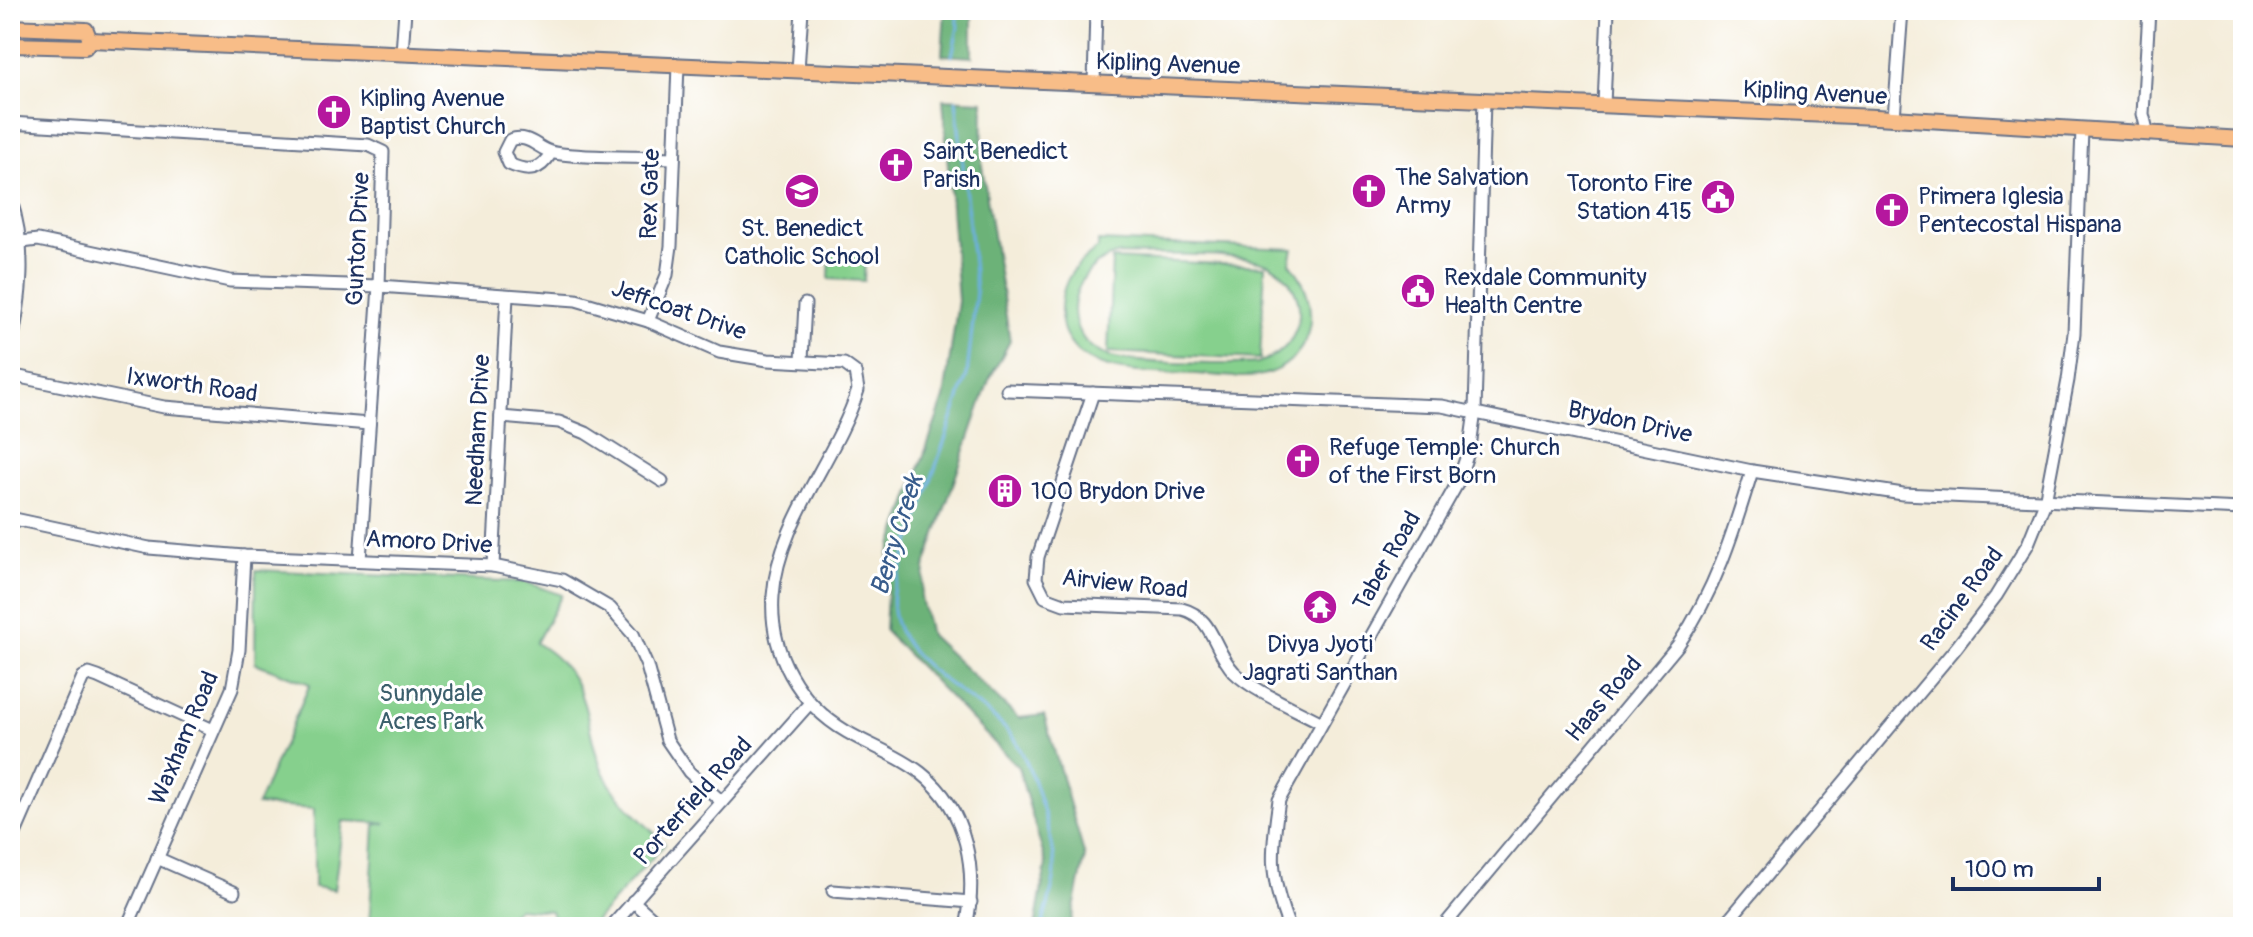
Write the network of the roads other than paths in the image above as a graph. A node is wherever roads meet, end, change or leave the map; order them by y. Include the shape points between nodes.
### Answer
1 (405, 10) edge
2 (802, 10) edge
3 (1096, 10) edge
4 (1608, 10) edge
5 (1902, 10) edge
6 (2149, 10) edge
7 (10, 27) edge
8 (90, 40) junction
9 (10, 45) edge
10 (402, 53) junction
11 (678, 65) junction
12 (798, 70) junction
13 (1094, 83) junction
14 (1484, 100) junction
15 (1604, 105) junction
16 (1894, 118) junction
17 (10, 123) edge
18 (2082, 130) junction
19 (2148, 134) junction
20 (2243, 139) edge
21 (551, 153) dead end
22 (674, 158) junction
23 (10, 197) edge
24 (22, 242) junction
25 (379, 286) junction
26 (507, 296) junction
27 (805, 304) dead end
28 (648, 321) junction
29 (10, 352) edge
30 (802, 360) junction
31 (10, 375) edge
32 (1007, 390) dead end
33 (1093, 393) junction
34 (1475, 411) junction
35 (501, 417) junction
36 (369, 424) junction
37 (1752, 471) junction
38 (662, 481) dead end
39 (2045, 502) junction
40 (2243, 509) edge
41 (10, 518) edge
42 (244, 556) junction
43 (360, 560) junction
44 (493, 566) junction
45 (809, 704) junction
46 (1320, 722) junction
47 (213, 730) junction
48 (722, 802) junction
49 (10, 845) edge
50 (157, 858) junction
51 (833, 891) dead end
52 (234, 892) dead end
53 (633, 901) junction
54 (971, 902) junction
55 (127, 927) edge
56 (611, 927) edge
57 (662, 927) edge
58 (966, 927) edge
59 (1289, 927) edge
60 (1443, 927) edge
61 (1723, 927) edge

1 - 10 street
2 - 12 street
3 - 13 street
4 - 15 street
5 - 16 street
6 - 19 street via 2143,114
7 - 8 main road, Kipling Avenue via 86,30
8 - 9 main road, Kipling Avenue via 85,47
8 - 10 main road, Kipling Avenue
10 - 11 main road, Kipling Avenue
11 - 12 main road, Kipling Avenue
11 - 22 street, Rex Gate
12 - 13 main road, Kipling Avenue
13 - 14 main road, Kipling Avenue
14 - 15 main road, Kipling Avenue
14 - 34 street, Taber Road
15 - 16 main road, Kipling Avenue
16 - 18 main road, Kipling Avenue
17 - 25 street, Gunton Drive via 368,145 383,152 385,163
18 - 19 main road, Kipling Avenue
18 - 39 street, Racine Road via 2074,333
19 - 20 main road, Kipling Avenue
21 - 22 street
22 - 28 street, Rex Gate via 667,275
23 - 24 street
24 - 25 street, Jeffcoat Drive via 38,240 230,281
24 - 29 street via 23,283
25 - 26 street, Jeffcoat Drive
25 - 36 street, Gunton Drive
26 - 28 street, Jeffcoat Drive via 576,300
26 - 35 street, Needham Drive
27 - 30 street
28 - 30 street, Jeffcoat Drive via 719,352
30 - 45 street, Jeffcoat Drive via 844,364 855,372 859,386 776,573 772,609 778,646
31 - 36 street, Ixworth Road via 164,407
32 - 33 street, Brydon Drive
33 - 34 street, Brydon Drive
33 - 46 street, Airview Road via 1038,557 1036,579 1045,597 1064,604 1197,613 1208,624 1221,658 1238,676
34 - 37 street, Brydon Drive
34 - 46 street, Taber Road via 1457,484
35 - 38 street via 559,422
35 - 44 street, Needham Drive
36 - 43 street, Gunton Drive
37 - 39 street, Brydon Drive via 1903,494
37 - 60 street, Haas Road via 1727,551 1678,645
39 - 40 street, Brydon Drive
39 - 61 street, Racine Road via 2028,544 1996,596
41 - 42 street, Amoro Drive via 149,548
42 - 43 street, Amoro Drive
42 - 47 street, Waxham Road via 237,670
43 - 44 street, Amoro Drive
44 - 48 street, Amoro Drive via 562,580 621,619 640,648 676,757
45 - 48 street, Porterfield Road
45 - 54 street, Jeffcoat Drive via 850,734 903,760 938,790 964,837
46 - 59 street, Taber Road via 1279,800 1272,843 1273,887
47 - 49 street via 98,677 83,677
47 - 50 street, Waxham Road
48 - 53 street, Porterfield Road
50 - 52 street
50 - 55 street, Waxham Road
51 - 54 street
53 - 56 street, Porterfield Road
53 - 57 street
54 - 58 street, Jeffcoat Drive

